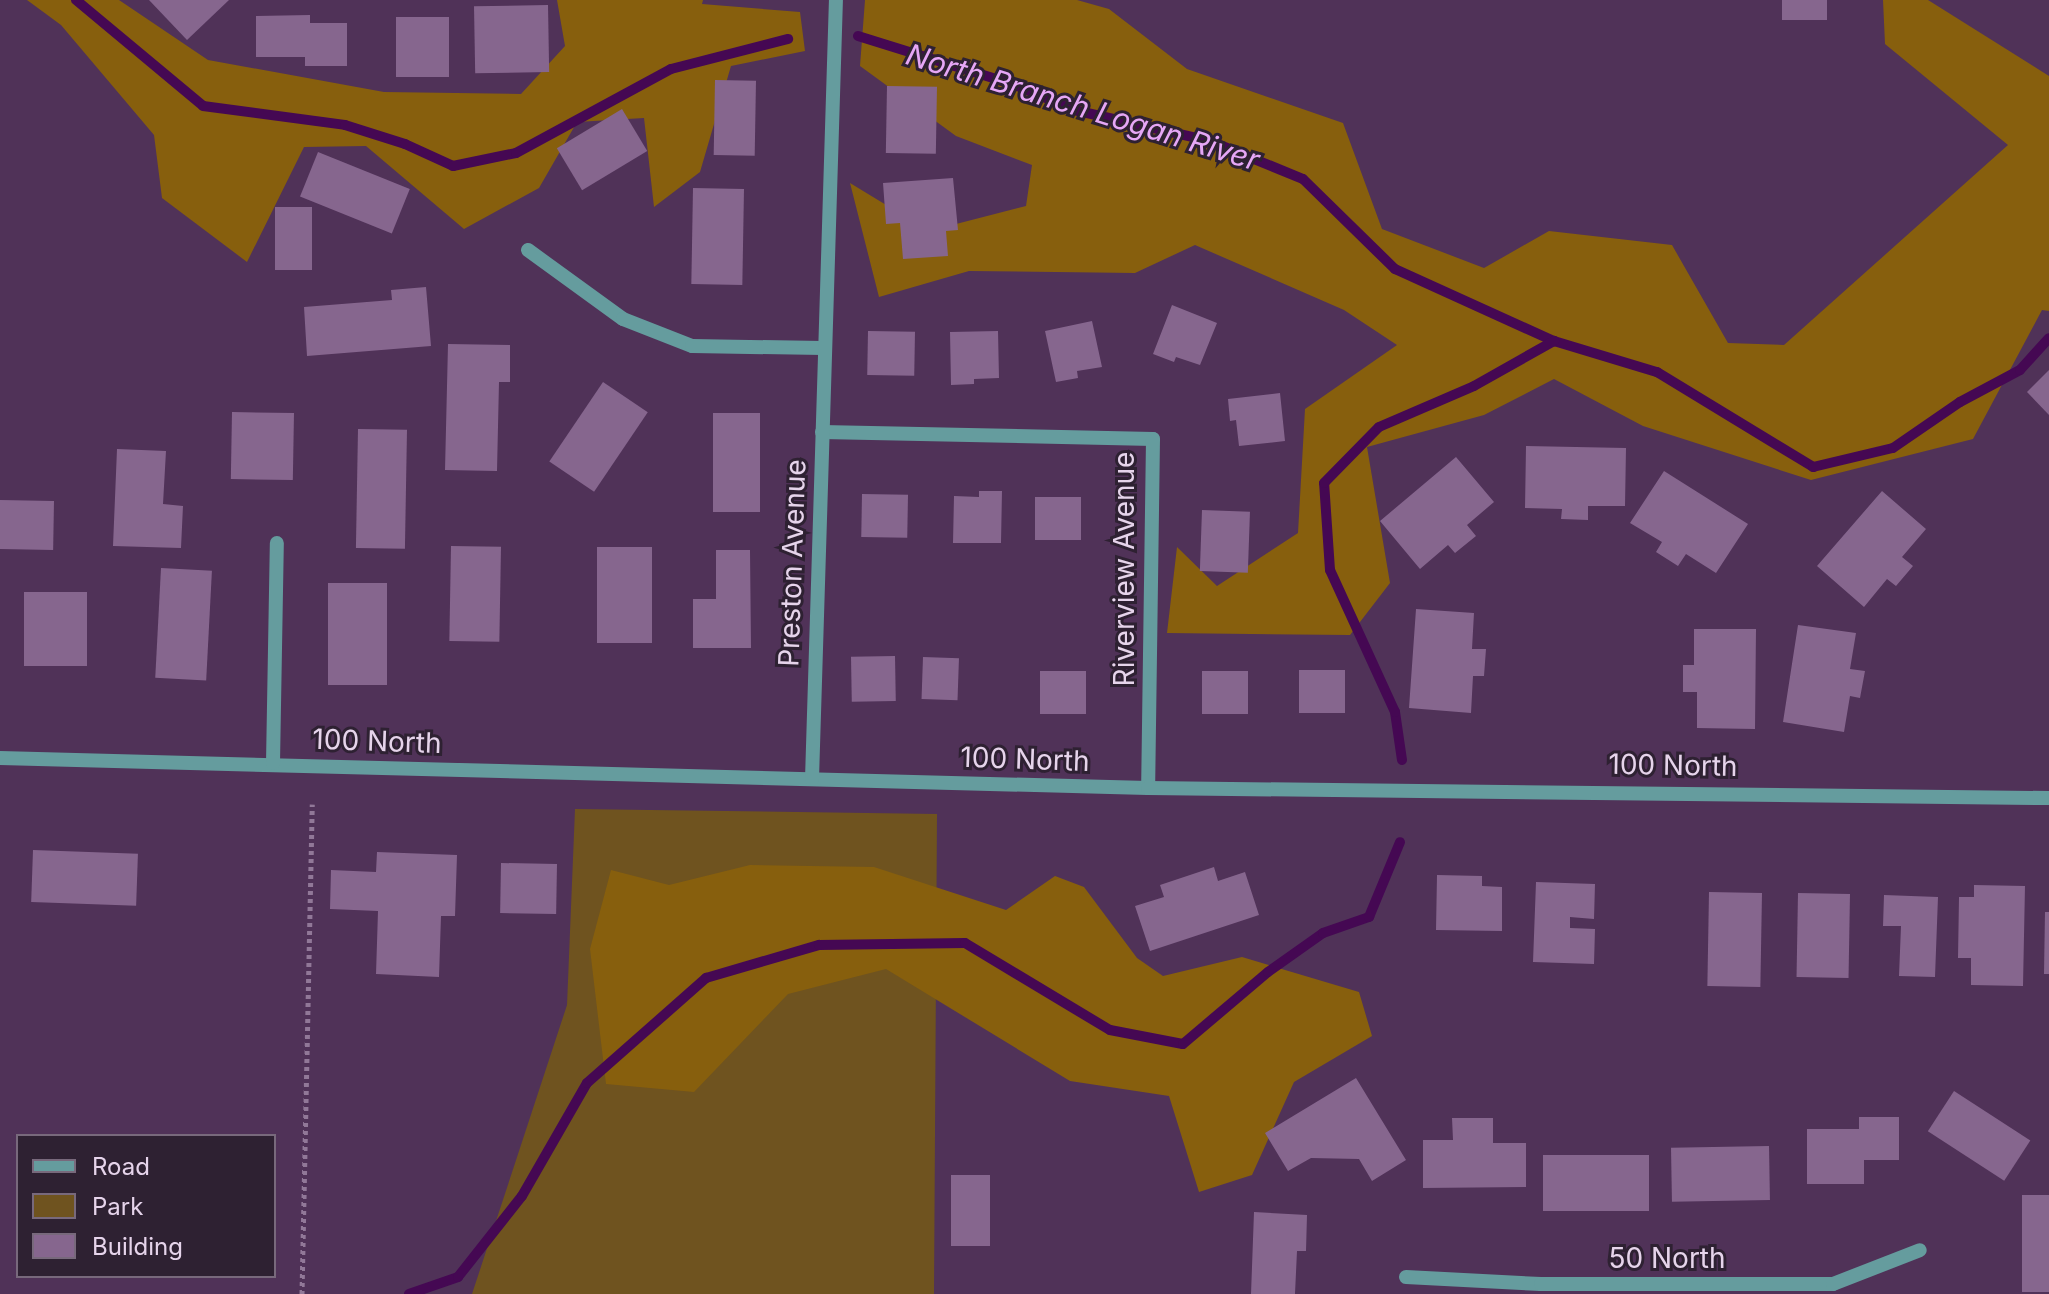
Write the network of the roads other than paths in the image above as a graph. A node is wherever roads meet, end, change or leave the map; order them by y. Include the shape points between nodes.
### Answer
1 (836, 0) edge
2 (528, 250) dead end
3 (823, 348) junction
4 (822, 432) junction
5 (277, 543) dead end
6 (0, 758) edge
7 (273, 763) junction
8 (812, 779) junction
9 (1148, 788) junction
10 (2049, 798) edge
11 (1920, 1250) dead end
12 (1406, 1277) dead end
13 (1541, 1289) edge

1 - 3 street, Preston Avenue
2 - 3 street via 623,319 692,346
3 - 4 street, Preston Avenue
4 - 8 street, Preston Avenue
4 - 9 street, Riverview Avenue via 1153,439
5 - 7 street
6 - 7 street, 100 North
7 - 8 street, 100 North
8 - 9 street, 100 North
9 - 10 street, 100 North
11 - 13 street, 50 North via 1833,1284
12 - 13 street, 50 North

